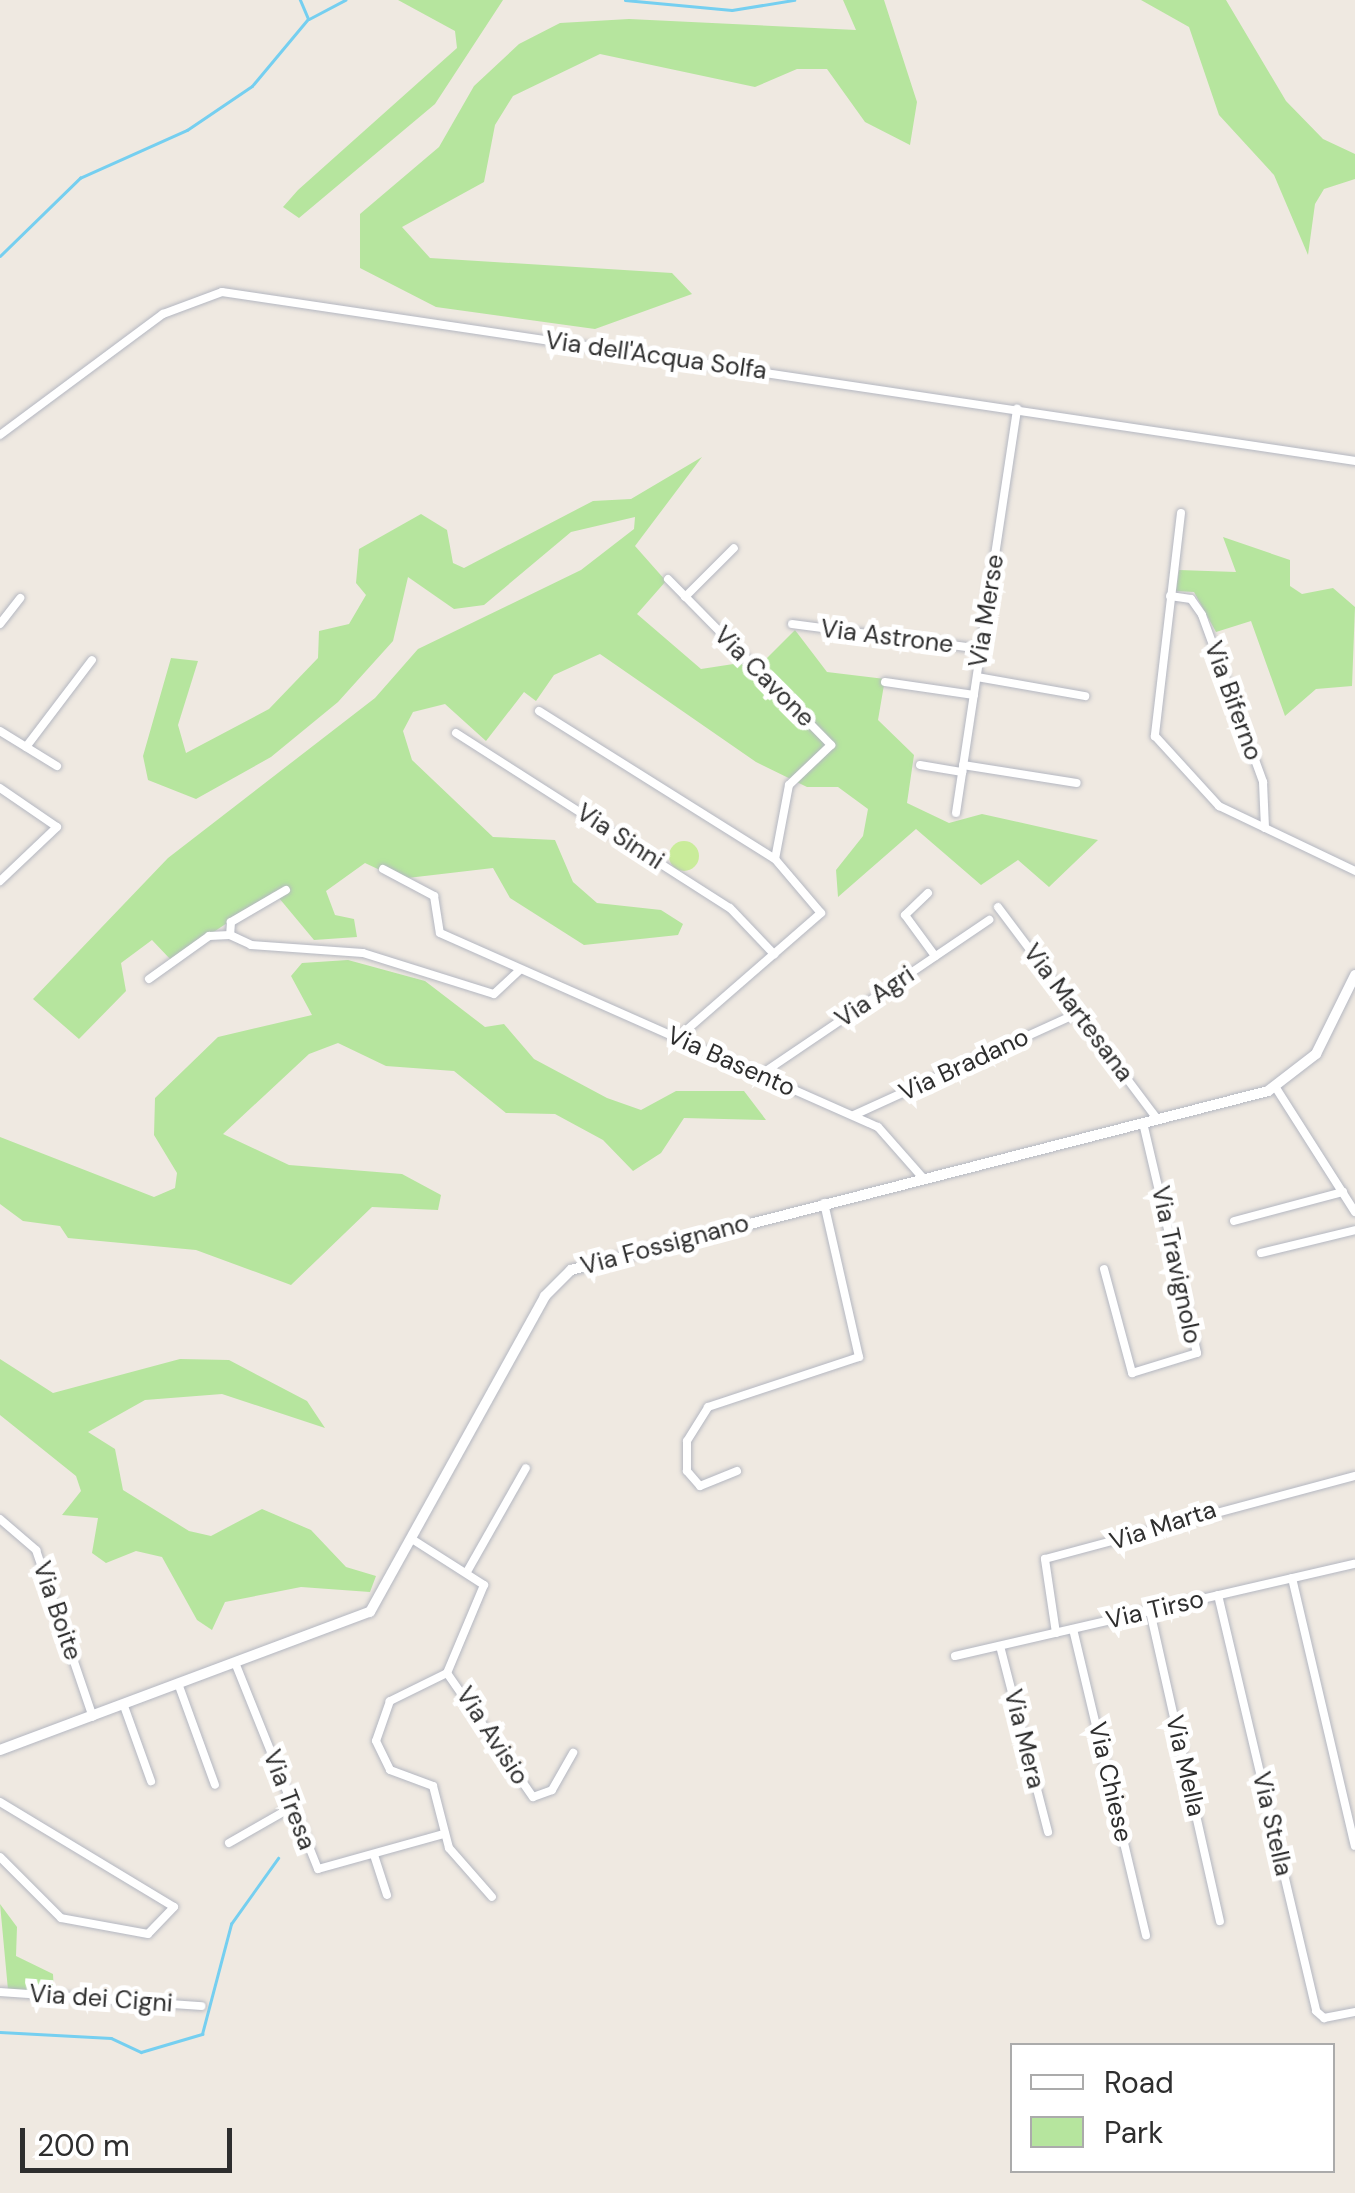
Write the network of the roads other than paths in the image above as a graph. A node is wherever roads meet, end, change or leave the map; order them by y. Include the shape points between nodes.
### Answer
1 (1017, 409) junction
2 (0, 436) edge
3 (1355, 460) edge
4 (1181, 513) dead end
5 (734, 548) dead end
6 (668, 578) dead end
7 (1170, 596) junction
8 (685, 597) junction
9 (20, 598) dead end
10 (0, 624) edge
11 (792, 624) dead end
12 (981, 649) junction
13 (92, 660) dead end
14 (977, 677) junction
15 (885, 682) dead end
16 (974, 694) junction
17 (1084, 696) dead end
18 (538, 711) dead end
19 (0, 731) edge
20 (456, 732) dead end
21 (26, 748) junction
22 (920, 765) dead end
23 (57, 766) dead end
24 (963, 768) junction
25 (1077, 783) dead end
26 (0, 788) edge
27 (956, 812) dead end
28 (1264, 828) junction
29 (776, 859) junction
30 (383, 868) dead end
31 (1355, 871) edge
32 (0, 881) edge
33 (286, 890) dead end
34 (928, 893) dead end
35 (998, 906) dead end
36 (989, 920) dead end
37 (230, 935) junction
38 (774, 954) junction
39 (935, 956) junction
40 (520, 970) junction
41 (1355, 975) edge
42 (149, 979) dead end
43 (1073, 1015) dead end
44 (677, 1038) junction
45 (760, 1075) junction
46 (1276, 1088) junction
47 (854, 1116) junction
48 (1158, 1120) junction
49 (1143, 1123) junction
50 (924, 1178) junction
51 (1343, 1192) junction
52 (824, 1204) junction
53 (1355, 1212) edge
54 (1234, 1221) dead end
55 (1355, 1230) edge
56 (1261, 1253) dead end
57 (1104, 1270) dead end
58 (526, 1468) dead end
59 (737, 1472) dead end
60 (1355, 1476) edge
61 (0, 1520) edge
62 (415, 1540) junction
63 (1355, 1564) edge
64 (468, 1570) junction
65 (1292, 1578) junction
66 (1218, 1595) junction
67 (1150, 1611) junction
68 (1073, 1629) junction
69 (1056, 1633) junction
70 (1000, 1646) junction
71 (955, 1656) dead end
72 (236, 1665) junction
73 (447, 1673) junction
74 (180, 1686) junction
75 (124, 1706) junction
76 (93, 1717) junction
77 (0, 1750) edge
78 (573, 1753) dead end
79 (151, 1782) dead end
80 (216, 1785) dead end
81 (0, 1802) edge
82 (292, 1807) junction
83 (1048, 1832) dead end
84 (443, 1834) junction
85 (229, 1843) dead end
86 (1355, 1846) edge
87 (374, 1855) junction
88 (0, 1857) edge
89 (387, 1896) dead end
90 (492, 1897) dead end
91 (1220, 1921) dead end
92 (1146, 1934) dead end
93 (0, 1992) edge
94 (202, 2006) dead end
95 (1355, 2012) edge

1 - 2 street, Via dell'Acqua Solfa via 222,292 162,314
1 - 3 street, Via dell'Acqua Solfa
1 - 12 street, Via Merse
4 - 7 street, Via Biferno
5 - 8 street
6 - 8 street, Via Cavone
7 - 28 street, Via Biferno via 1189,598 1202,615 1263,782
7 - 28 street, Via Biferno via 1154,736 1215,804
8 - 29 street, Via Cavone via 831,743 823,762 788,785
9 - 10 street
11 - 12 street, Via Astrone
12 - 14 street, Via Merse
13 - 21 street
14 - 16 street, Via Merse
14 - 17 street
15 - 16 street
16 - 24 street, Via Merse
18 - 29 street
19 - 21 street
20 - 38 street, Via Sinni via 726,905
21 - 23 street
22 - 24 street
24 - 25 street
24 - 27 street, Via Merse
26 - 32 street via 57,828
28 - 31 street, Via Biferno
29 - 38 street via 822,909
30 - 40 street, Via Basento via 434,896 438,932
33 - 37 street via 230,924
34 - 39 street via 905,913
35 - 48 street, Via Martesana
36 - 39 street, Via Agri
37 - 40 street via 251,945 358,952 494,994
37 - 42 street via 209,936
38 - 44 street
39 - 45 street, Via Agri
40 - 44 street, Via Basento
41 - 46 street, Via Fossignano via 1319,1050
43 - 47 street, Via Bradano
44 - 45 street, Via Basento
45 - 47 street, Via Basento
46 - 48 street, Via Fossignano
46 - 51 street
47 - 50 street, Via Basento via 894,1137
48 - 49 street, Via Fossignano
49 - 50 street, Via Fossignano
49 - 57 street, Via Travignolo via 1197,1353 1132,1372
50 - 52 street, Via Fossignano
51 - 53 street
51 - 54 street
52 - 59 street via 859,1357 704,1410 686,1444 689,1476 702,1486
52 - 62 street, Via Fossignano via 562,1276
55 - 56 street
58 - 64 street
60 - 69 street, Via Marta via 1046,1560
61 - 76 street, Via Boite via 36,1550
62 - 64 street
62 - 72 street, Via Fossignano via 361,1618
63 - 65 street, Via Tirso
64 - 73 street, Via Avisio via 484,1585
65 - 66 street, Via Tirso
65 - 86 street
66 - 67 street, Via Tirso
66 - 95 street, Via Stella via 1315,2008 1324,2018
67 - 68 street, Via Tirso
67 - 91 street, Via Mella
68 - 69 street, Via Tirso
68 - 92 street, Via Chiese
69 - 70 street, Via Tirso
70 - 71 street, Via Tirso
70 - 83 street, Via Mera
72 - 74 street, Via Fossignano
72 - 82 street, Via Tresa
73 - 78 street, Via Avisio via 533,1797 550,1792
73 - 84 street, Via Avisio via 393,1698 375,1734 390,1770 433,1786
74 - 75 street, Via Fossignano
74 - 80 street
75 - 76 street, Via Fossignano
75 - 79 street
76 - 77 street, Via Fossignano
81 - 88 street via 174,1907 148,1934 61,1918
82 - 85 street
82 - 87 street, Via Tresa via 318,1869
84 - 87 street, Via Tresa
84 - 90 street, Via Avisio
87 - 89 street
93 - 94 street, Via dei Cigni

